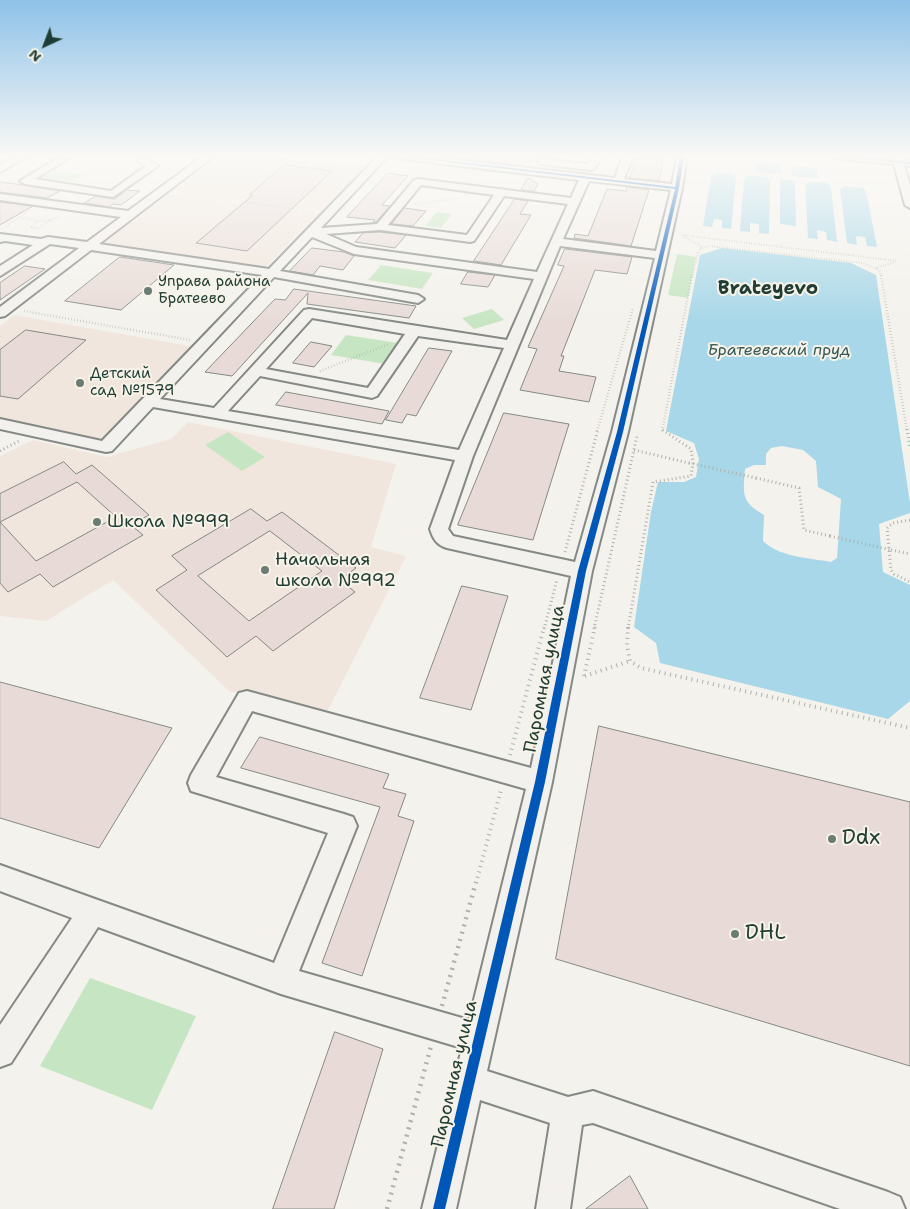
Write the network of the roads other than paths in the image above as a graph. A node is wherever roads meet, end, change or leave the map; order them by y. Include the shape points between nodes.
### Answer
1 (112, 212) edge
2 (134, 212) edge
3 (329, 212) edge
4 (392, 212) edge
5 (488, 212) edge
6 (569, 212) edge
7 (671, 212) edge
8 (131, 215) junction
9 (380, 227) junction
10 (310, 232) junction
11 (0, 239) edge
12 (556, 242) junction
13 (44, 243) junction
14 (90, 246) junction
15 (660, 255) junction
16 (0, 272) edge
17 (271, 274) junction
18 (541, 276) junction
19 (418, 299) dead end
20 (3, 310) edge
21 (413, 333) junction
22 (512, 345) junction
23 (256, 371) junction
24 (149, 402) junction
25 (218, 413) junction
26 (0, 424) edge
27 (464, 456) junction
28 (582, 571) junction
29 (540, 782) junction
30 (0, 878) edge
31 (92, 912) junction
32 (281, 980) junction
33 (479, 1038) junction
34 (0, 1050) edge
35 (469, 1081) junction
36 (568, 1113) junction
37 (439, 1209) edge
38 (553, 1209) edge
39 (888, 1209) edge

1 - 8 street
2 - 8 street
3 - 10 street
4 - 9 street
5 - 9 street via 470,239
6 - 12 street
7 - 15 street, Паромная улица
8 - 14 street
9 - 10 street
10 - 17 street
10 - 18 street via 354,250
11 - 13 street
12 - 15 street
12 - 18 street
13 - 14 street via 48,240
13 - 16 street
14 - 17 street
14 - 20 street
15 - 28 street, Паромная улица via 620,432
17 - 19 street
17 - 24 street
18 - 22 street
21 - 22 street
21 - 23 street via 309,313
21 - 23 street via 372,394
22 - 27 street
23 - 25 street
24 - 25 street
24 - 26 street via 106,447
25 - 27 street
27 - 28 street via 439,529 441,536
28 - 29 street, Паромная улица
29 - 32 street via 247,700 200,783 344,826
29 - 33 street, Паромная улица
30 - 31 street
31 - 32 street
31 - 34 street
32 - 33 street
33 - 35 street, Паромная улица
35 - 36 street
35 - 37 street, Паромная улица
36 - 38 street
36 - 39 street via 593,1107

